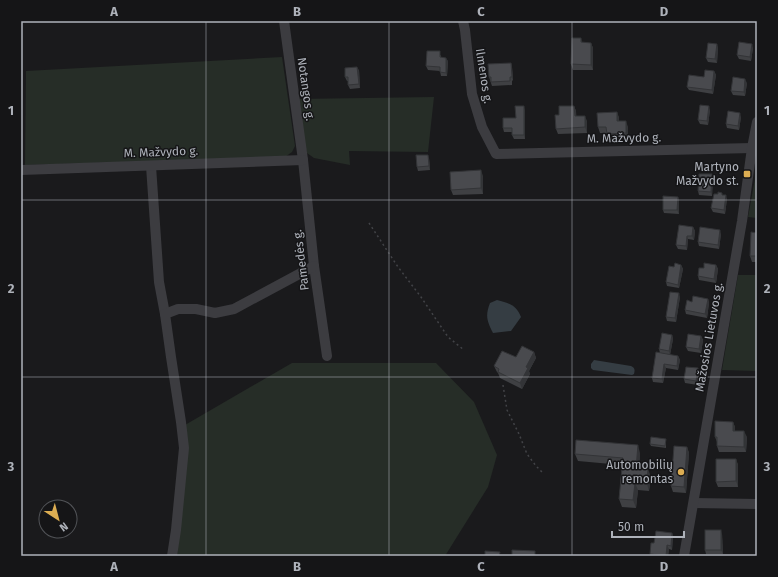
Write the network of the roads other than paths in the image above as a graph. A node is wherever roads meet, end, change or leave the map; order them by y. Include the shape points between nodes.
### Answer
1 (284, 21) edge
2 (463, 21) edge
3 (757, 122) edge
4 (752, 148) junction
5 (496, 154) joint
6 (303, 160) junction
7 (151, 166) junction
8 (21, 170) edge
9 (314, 266) junction
10 (165, 314) junction
11 (327, 356) dead end
12 (694, 503) junction
13 (757, 504) edge
14 (172, 556) edge
15 (684, 556) edge

1 - 6 street, Notangos g.
2 - 5 street, Ilmenos g. via 472,94 482,127
3 - 4 street, Mažosios Lietuvos g.
4 - 5 street, M. Mažvydo g.
4 - 12 street, Mažosios Lietuvos g.
6 - 7 street, M. Mažvydo g.
6 - 9 street, Pamedės g.
7 - 8 street, M. Mažvydo g.
7 - 10 street via 159,282
9 - 10 street via 234,310 215,313 178,309
9 - 11 street, Pamedės g.
10 - 14 street via 184,448
12 - 13 street
12 - 15 street, Mažosios Lietuvos g.

